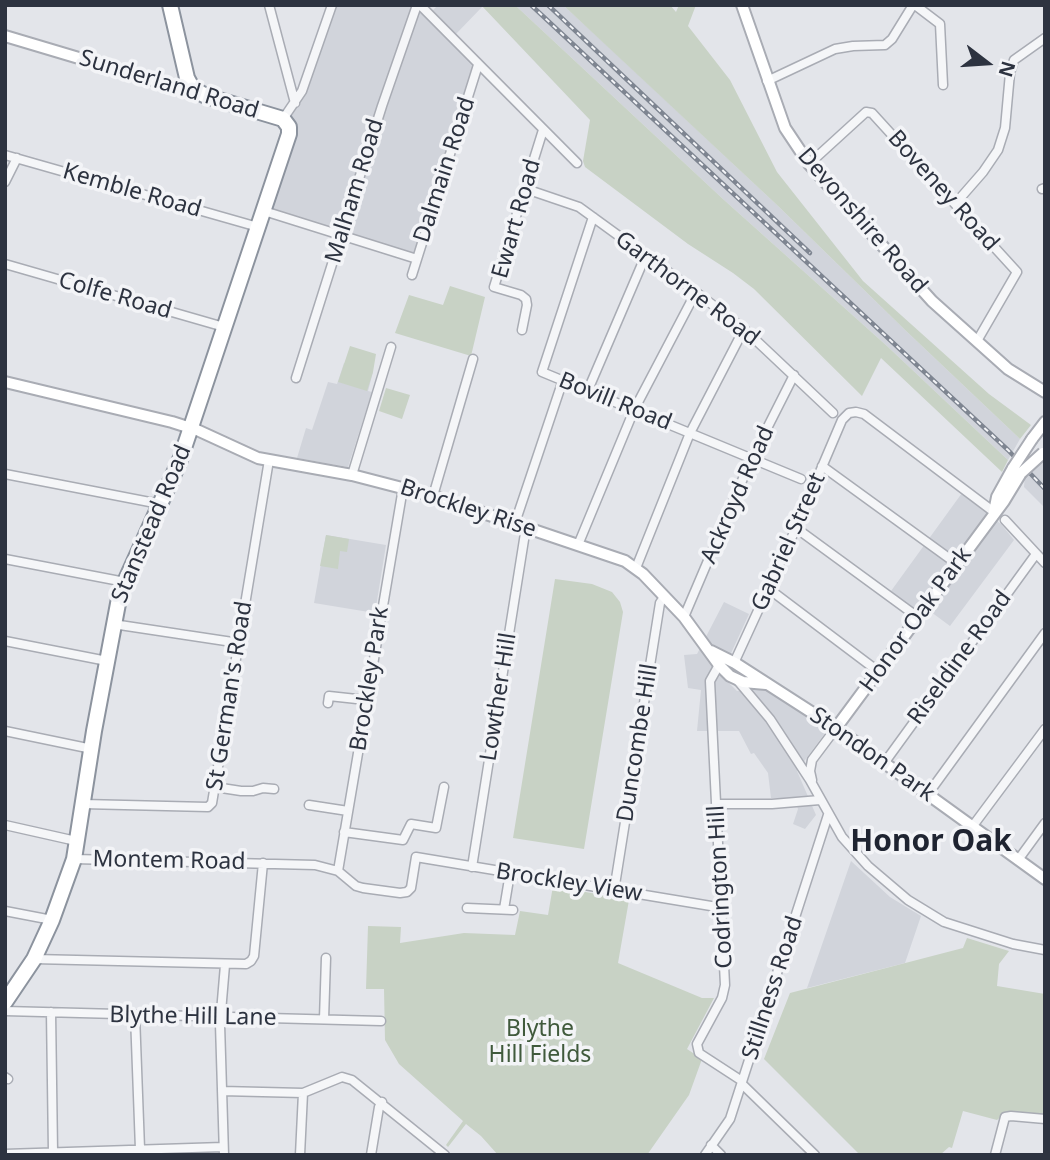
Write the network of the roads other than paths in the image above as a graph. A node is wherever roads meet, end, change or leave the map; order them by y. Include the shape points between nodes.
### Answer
1 (170, 5) edge
2 (269, 5) edge
3 (332, 5) edge
4 (419, 5) edge
5 (742, 5) edge
6 (914, 5) edge
7 (5, 36) edge
8 (1045, 38) edge
9 (478, 65) junction
10 (767, 81) junction
11 (943, 85) dead end
12 (190, 86) junction
13 (295, 103) junction
14 (286, 123) junction
15 (543, 131) junction
16 (5, 155) edge
17 (17, 158) junction
18 (577, 163) dead end
19 (809, 164) junction
20 (5, 182) edge
21 (526, 189) junction
22 (955, 204) junction
23 (264, 211) junction
24 (593, 217) junction
25 (258, 227) junction
26 (341, 236) junction
27 (645, 257) junction
28 (417, 258) junction
29 (5, 264) edge
30 (412, 275) dead end
31 (696, 292) junction
32 (224, 327) junction
33 (744, 329) junction
34 (522, 330) dead end
35 (977, 341) junction
36 (391, 346) dead end
37 (473, 359) dead end
38 (794, 375) junction
39 (296, 378) dead end
40 (564, 380) junction
41 (5, 383) edge
42 (588, 390) junction
43 (1045, 392) edge
44 (634, 410) junction
45 (833, 413) dead end
46 (1045, 422) edge
47 (191, 428) junction
48 (690, 433) junction
49 (1044, 452) edge
50 (751, 459) junction
51 (270, 460) junction
52 (822, 466) junction
53 (1017, 470) junction
54 (5, 474) edge
55 (352, 475) junction
56 (801, 480) dead end
57 (403, 488) junction
58 (433, 496) junction
59 (160, 504) junction
60 (994, 512) junction
61 (1005, 520) dead end
62 (520, 525) junction
63 (796, 528) junction
64 (578, 545) junction
65 (1036, 554) junction
66 (5, 559) edge
67 (1045, 563) edge
68 (957, 564) junction
69 (636, 568) junction
70 (125, 582) junction
71 (769, 589) junction
72 (664, 597) junction
73 (684, 617) junction
74 (919, 618) junction
75 (113, 624) junction
76 (1045, 633) edge
77 (5, 641) edge
78 (239, 643) junction
79 (711, 651) junction
80 (107, 660) junction
81 (719, 665) junction
82 (879, 672) junction
83 (743, 673) junction
84 (366, 701) junction
85 (328, 703) dead end
86 (836, 728) junction
87 (1045, 729) edge
88 (5, 731) edge
89 (92, 748) junction
90 (796, 758) junction
91 (812, 760) junction
92 (884, 762) junction
93 (813, 786) junction
94 (215, 787) junction
95 (444, 787) dead end
96 (274, 789) dead end
97 (929, 794) junction
98 (821, 800) junction
99 (83, 804) junction
100 (717, 804) junction
101 (309, 805) dead end
102 (348, 811) junction
103 (828, 815) junction
104 (1045, 823) edge
105 (5, 825) edge
106 (972, 827) junction
107 (344, 832) junction
108 (842, 837) junction
109 (822, 839) junction
110 (76, 841) junction
111 (74, 859) junction
112 (1018, 860) junction
113 (263, 863) junction
114 (472, 867) junction
115 (338, 871) junction
116 (510, 873) junction
117 (1045, 879) edge
118 (614, 891) junction
119 (467, 908) dead end
120 (723, 908) junction
121 (5, 911) edge
122 (52, 920) junction
123 (1045, 950) edge
124 (326, 958) dead end
125 (34, 959) junction
126 (225, 965) junction
127 (5, 1002) edge
128 (5, 1011) edge
129 (51, 1013) junction
130 (135, 1016) junction
131 (222, 1018) junction
132 (324, 1019) junction
133 (381, 1021) dead end
134 (742, 1083) junction
135 (222, 1091) junction
136 (303, 1093) junction
137 (382, 1102) junction
138 (1045, 1119) edge
139 (711, 1145) junction
140 (140, 1149) junction
141 (224, 1151) edge
142 (52, 1152) junction
143 (5, 1154) edge
144 (300, 1155) edge
145 (371, 1155) edge
146 (445, 1155) edge
147 (705, 1155) edge
148 (721, 1155) edge
149 (815, 1155) edge
150 (995, 1155) edge

1 - 12 highway
2 - 13 street
3 - 13 street, Stanstead Road
4 - 9 street
4 - 26 street, Malham Road
5 - 10 main road, Devonshire Road
6 - 10 street via 885,45 835,49
6 - 11 street via 940,24
7 - 12 main road, Sunderland Road via 176,87
8 - 22 street via 1014,60 998,150
9 - 15 street
9 - 28 street, Dalmain Road
10 - 19 main road, Devonshire Road via 785,128
12 - 14 highway, Sunderland Road via 206,96
13 - 14 street, Stanstead Road
14 - 23 highway, Stanstead Road via 289,134
15 - 18 street
15 - 21 street, Ewart Road
16 - 17 street, Kemble Road
17 - 20 street
17 - 25 street, Kemble Road
19 - 22 street, Boveney Road via 866,112 872,113
19 - 35 main road, Devonshire Road via 932,301
21 - 24 street, Garthorne Road via 565,201
21 - 34 street, Ewart Road via 494,287 526,299
22 - 35 street, Boveney Road via 1017,272
23 - 25 highway, Stanstead Road
23 - 26 street
24 - 27 street, Garthorne Road
24 - 40 street, Bovill Road via 542,372
25 - 32 highway, Stanstead Road
26 - 28 street
26 - 39 street, Malham Road
27 - 31 street, Garthorne Road
27 - 42 street
28 - 30 street, Dalmain Road
29 - 32 street, Colfe Road
31 - 33 street, Garthorne Road
31 - 44 street
32 - 47 highway, Stanstead Road
33 - 38 street, Garthorne Road
33 - 48 street
35 - 43 main road, Devonshire Road via 1008,369
36 - 55 street
37 - 58 street
38 - 45 street, Garthorne Road
38 - 50 street, Ackroyd Road
40 - 42 street, Bovill Road
40 - 62 street, Lowther Hill
41 - 47 main road, Brockley Rise
42 - 44 street, Bovill Road
44 - 48 street, Bovill Road
44 - 64 street
46 - 53 main road, Honor Oak Park, bridge
47 - 51 main road, Brockley Rise
47 - 59 highway, Stanstead Road
48 - 50 street, Bovill Road
48 - 69 street
49 - 53 main road, Honor Oak Park, bridge
50 - 56 street, Bovill Road
50 - 73 street, Ackroyd Road
51 - 55 main road, Brockley Rise
51 - 78 street, St German's Road
52 - 60 street, Gabriel Street via 842,420 852,412 864,414
52 - 63 street, Gabriel Street
52 - 68 street
53 - 60 main road, Honor Oak Park
54 - 59 street
55 - 57 main road, Brockley Rise
57 - 58 main road, Brockley Rise
57 - 84 street, Brockley Park
58 - 62 main road, Brockley Rise
59 - 70 highway, Stanstead Road
60 - 68 main road, Honor Oak Park
61 - 65 street
62 - 64 main road, Brockley Rise
62 - 114 street, Lowther Hill
63 - 71 street, Gabriel Street
63 - 74 street
64 - 69 main road, Brockley Rise
65 - 67 street
65 - 92 street, Riseldine Road
66 - 70 street
68 - 74 main road, Honor Oak Park
69 - 72 main road, Brockley Rise
70 - 75 highway, Stanstead Road
71 - 82 street
71 - 83 street, Gabriel Street
72 - 73 main road, Brockley Rise
72 - 118 street, Duncombe Hill
73 - 79 main road, Brockley Rise
74 - 82 main road, Honor Oak Park
75 - 78 street
75 - 80 highway, Stanstead Road
76 - 97 street
77 - 80 street
78 - 94 street, St German's Road
79 - 81 main road
79 - 83 main road, Stondon Park
80 - 89 highway, Stanstead Road
81 - 83 main road
81 - 100 street, Codrington Hill via 710,681
82 - 86 main road, Honor Oak Park
83 - 86 main road, Stondon Park
83 - 90 street
84 - 85 street via 329,696
84 - 102 street, Brockley Park
86 - 91 street
86 - 92 main road, Stondon Park
87 - 106 street
88 - 89 street
89 - 99 highway, Stanstead Road
90 - 91 street
90 - 93 street
91 - 93 street
92 - 97 main road, Stondon Park
93 - 98 street
94 - 96 street
94 - 99 street, St German's Road via 208,807
95 - 107 street via 436,828 411,824 403,840
97 - 106 main road, Stondon Park
98 - 100 street
98 - 103 street
99 - 110 highway, Stanstead Road
100 - 120 street, Codrington Hill
101 - 102 street
102 - 107 street, Brockley Park
103 - 108 street
103 - 109 street, Stillness Road
104 - 112 street
105 - 110 street
106 - 112 main road, Stondon Park
107 - 115 street, Brockley Park
108 - 109 street via 834,833
108 - 123 street via 868,866 932,916
109 - 134 street, Stillness Road
110 - 111 highway, Stanstead Road
111 - 113 street, Montem Road
111 - 122 highway, Stanstead Road
112 - 117 main road, Stondon Park
113 - 115 street, Montem Road via 315,864
113 - 126 street via 254,956 246,964
114 - 115 street, Brockley View via 416,857 411,888 400,893 356,886
114 - 116 street, Brockley View
116 - 118 street, Brockley View
116 - 119 street via 508,910
118 - 120 street, Brockley View
120 - 134 street, Codrington Hill via 725,991 696,1044 699,1053
121 - 122 street
122 - 125 highway, Stanstead Road
124 - 132 street
125 - 126 street
125 - 127 highway, Stanstead Road
126 - 131 street
128 - 129 street, Blythe Hill Lane
129 - 130 street, Blythe Hill Lane
129 - 142 street
130 - 131 street, Blythe Hill Lane
130 - 140 street
131 - 132 street, Blythe Hill Lane
131 - 135 street
132 - 133 street, Blythe Hill Lane
134 - 139 street, Stillness Road via 730,1119
134 - 149 street
135 - 136 street
135 - 141 street
136 - 137 street via 342,1077
136 - 144 street
137 - 145 street
137 - 146 street
138 - 150 street via 1005,1117
139 - 147 street, Stillness Road
139 - 148 street
140 - 141 street
140 - 142 street
142 - 143 street

